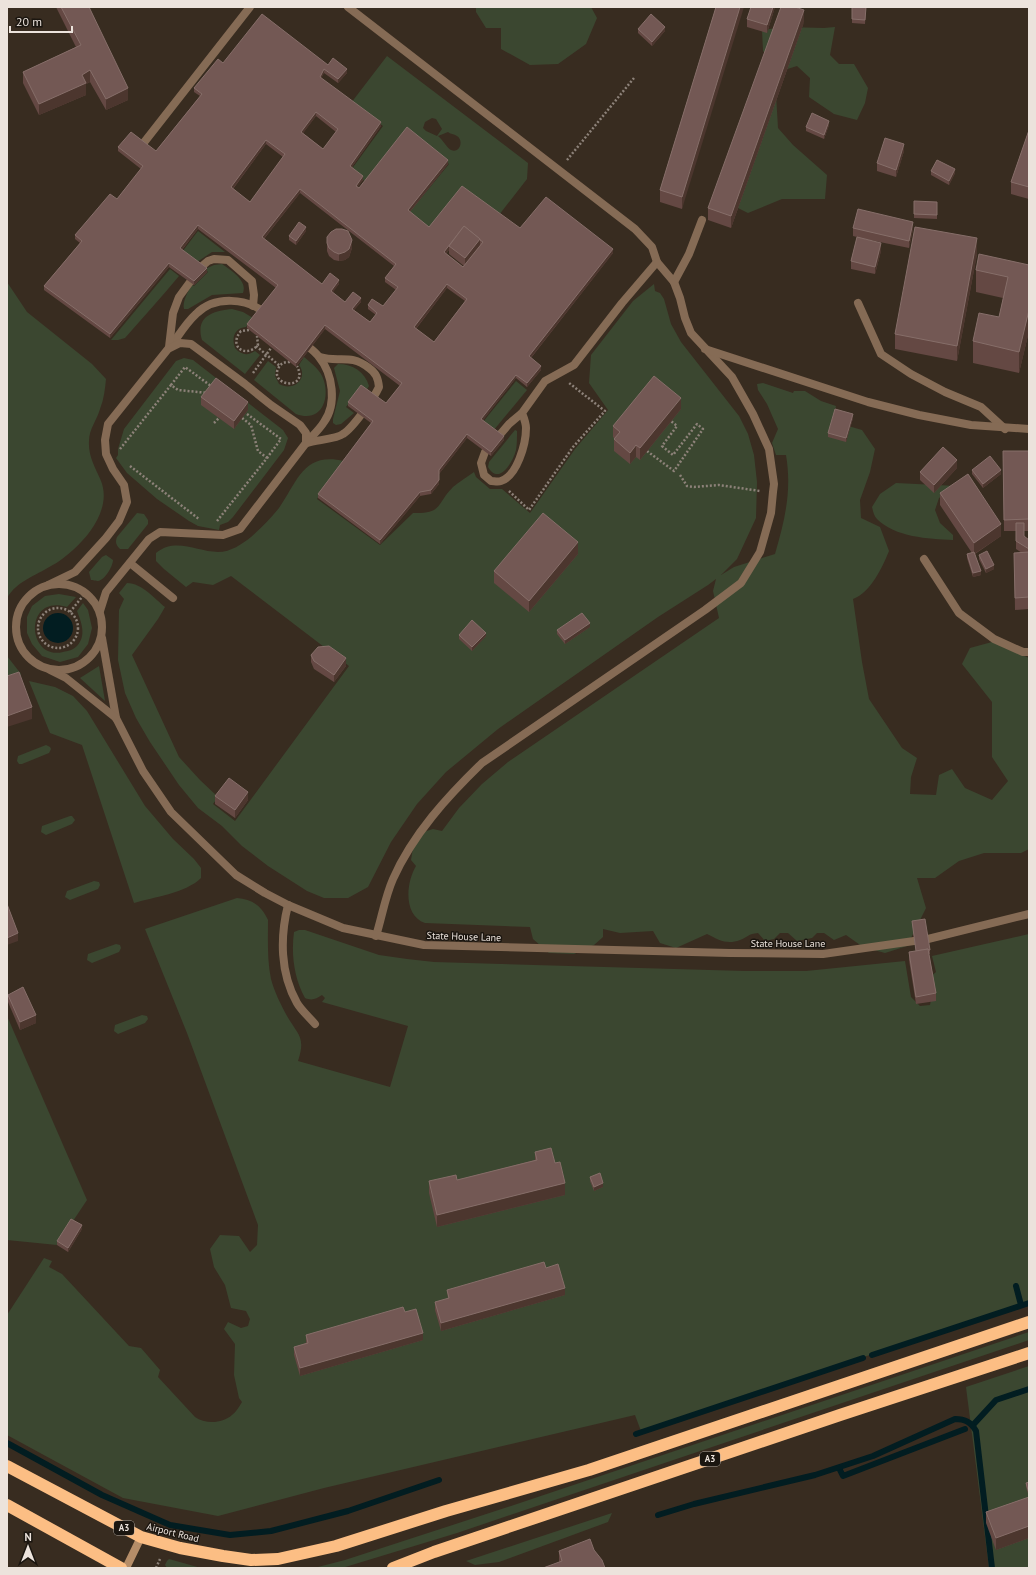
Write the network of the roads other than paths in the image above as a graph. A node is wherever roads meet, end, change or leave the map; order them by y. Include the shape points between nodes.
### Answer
1 (250, 7) edge
2 (348, 7) edge
3 (142, 145) edge
4 (702, 220) dead end
5 (657, 262) junction
6 (674, 282) junction
7 (858, 303) dead end
8 (253, 306) junction
9 (274, 319) edge
10 (298, 338) edge
11 (168, 349) junction
12 (705, 349) junction
13 (320, 357) junction
14 (522, 413) junction
15 (1005, 428) junction
16 (1029, 429) edge
17 (306, 443) junction
18 (924, 559) dead end
19 (130, 563) junction
20 (48, 585) junction
21 (172, 598) dead end
22 (100, 611) junction
23 (102, 638) junction
24 (1029, 652) edge
25 (50, 670) junction
26 (116, 718) junction
27 (288, 905) junction
28 (1029, 914) edge
29 (376, 936) junction
30 (929, 939) edge
31 (914, 941) edge
32 (315, 1024) dead end
33 (1029, 1322) edge
34 (1029, 1353) edge
35 (7, 1466) edge
36 (7, 1505) edge
37 (141, 1537) junction
38 (251, 1564) edge
39 (122, 1568) edge
40 (126, 1568) edge
41 (393, 1568) edge

1 - 3 street
2 - 5 street via 635,229 652,247
4 - 6 street via 689,254
5 - 6 street
5 - 14 street via 574,365 545,381
6 - 12 street via 691,333
7 - 15 street via 882,354 944,392 980,407
8 - 9 street
8 - 11 street via 232,301 208,305 196,314
8 - 11 street via 252,281 228,260 208,261 179,297 173,313
10 - 13 street
11 - 17 street via 180,343 191,344 300,426 306,433
11 - 20 street via 108,424 106,454 124,485 127,502 119,521 75,572
12 - 15 street via 868,402 971,426
12 - 29 street via 732,378 769,449 774,484 771,513 760,552 741,583 482,763 456,788 427,822 406,853 392,880
13 - 17 street via 330,377 332,399 325,422
13 - 17 street via 353,359 363,363 375,372 379,387 343,434
14 - 14 street via 485,452 481,463 484,475 491,481 502,481 511,474 519,460 526,427
15 - 16 street
17 - 19 street via 240,529 223,535 209,531 160,532 149,539
18 - 24 street via 959,613 994,639 1023,652
19 - 21 street
19 - 22 street via 106,592
20 - 22 street via 64,584 80,588 93,598
20 - 25 street via 37,589 24,601 17,616 16,628 17,639 29,659
22 - 23 street via 103,624
23 - 25 street via 94,653 82,664 67,670
23 - 26 street
25 - 26 street via 72,682
26 - 27 street, State House Lane via 143,771 171,812 236,875
27 - 29 street, State House Lane via 343,928
27 - 32 street via 282,954 287,978 297,1003
28 - 30 street
29 - 31 street, State House Lane via 424,945 738,954 823,954
33 - 38 highway, Airport Road via 588,1470 336,1546
34 - 41 highway, A3 via 833,1417
35 - 37 highway, Airport Road / A3
36 - 39 highway
37 - 38 highway, Airport Road / A3
37 - 40 street

